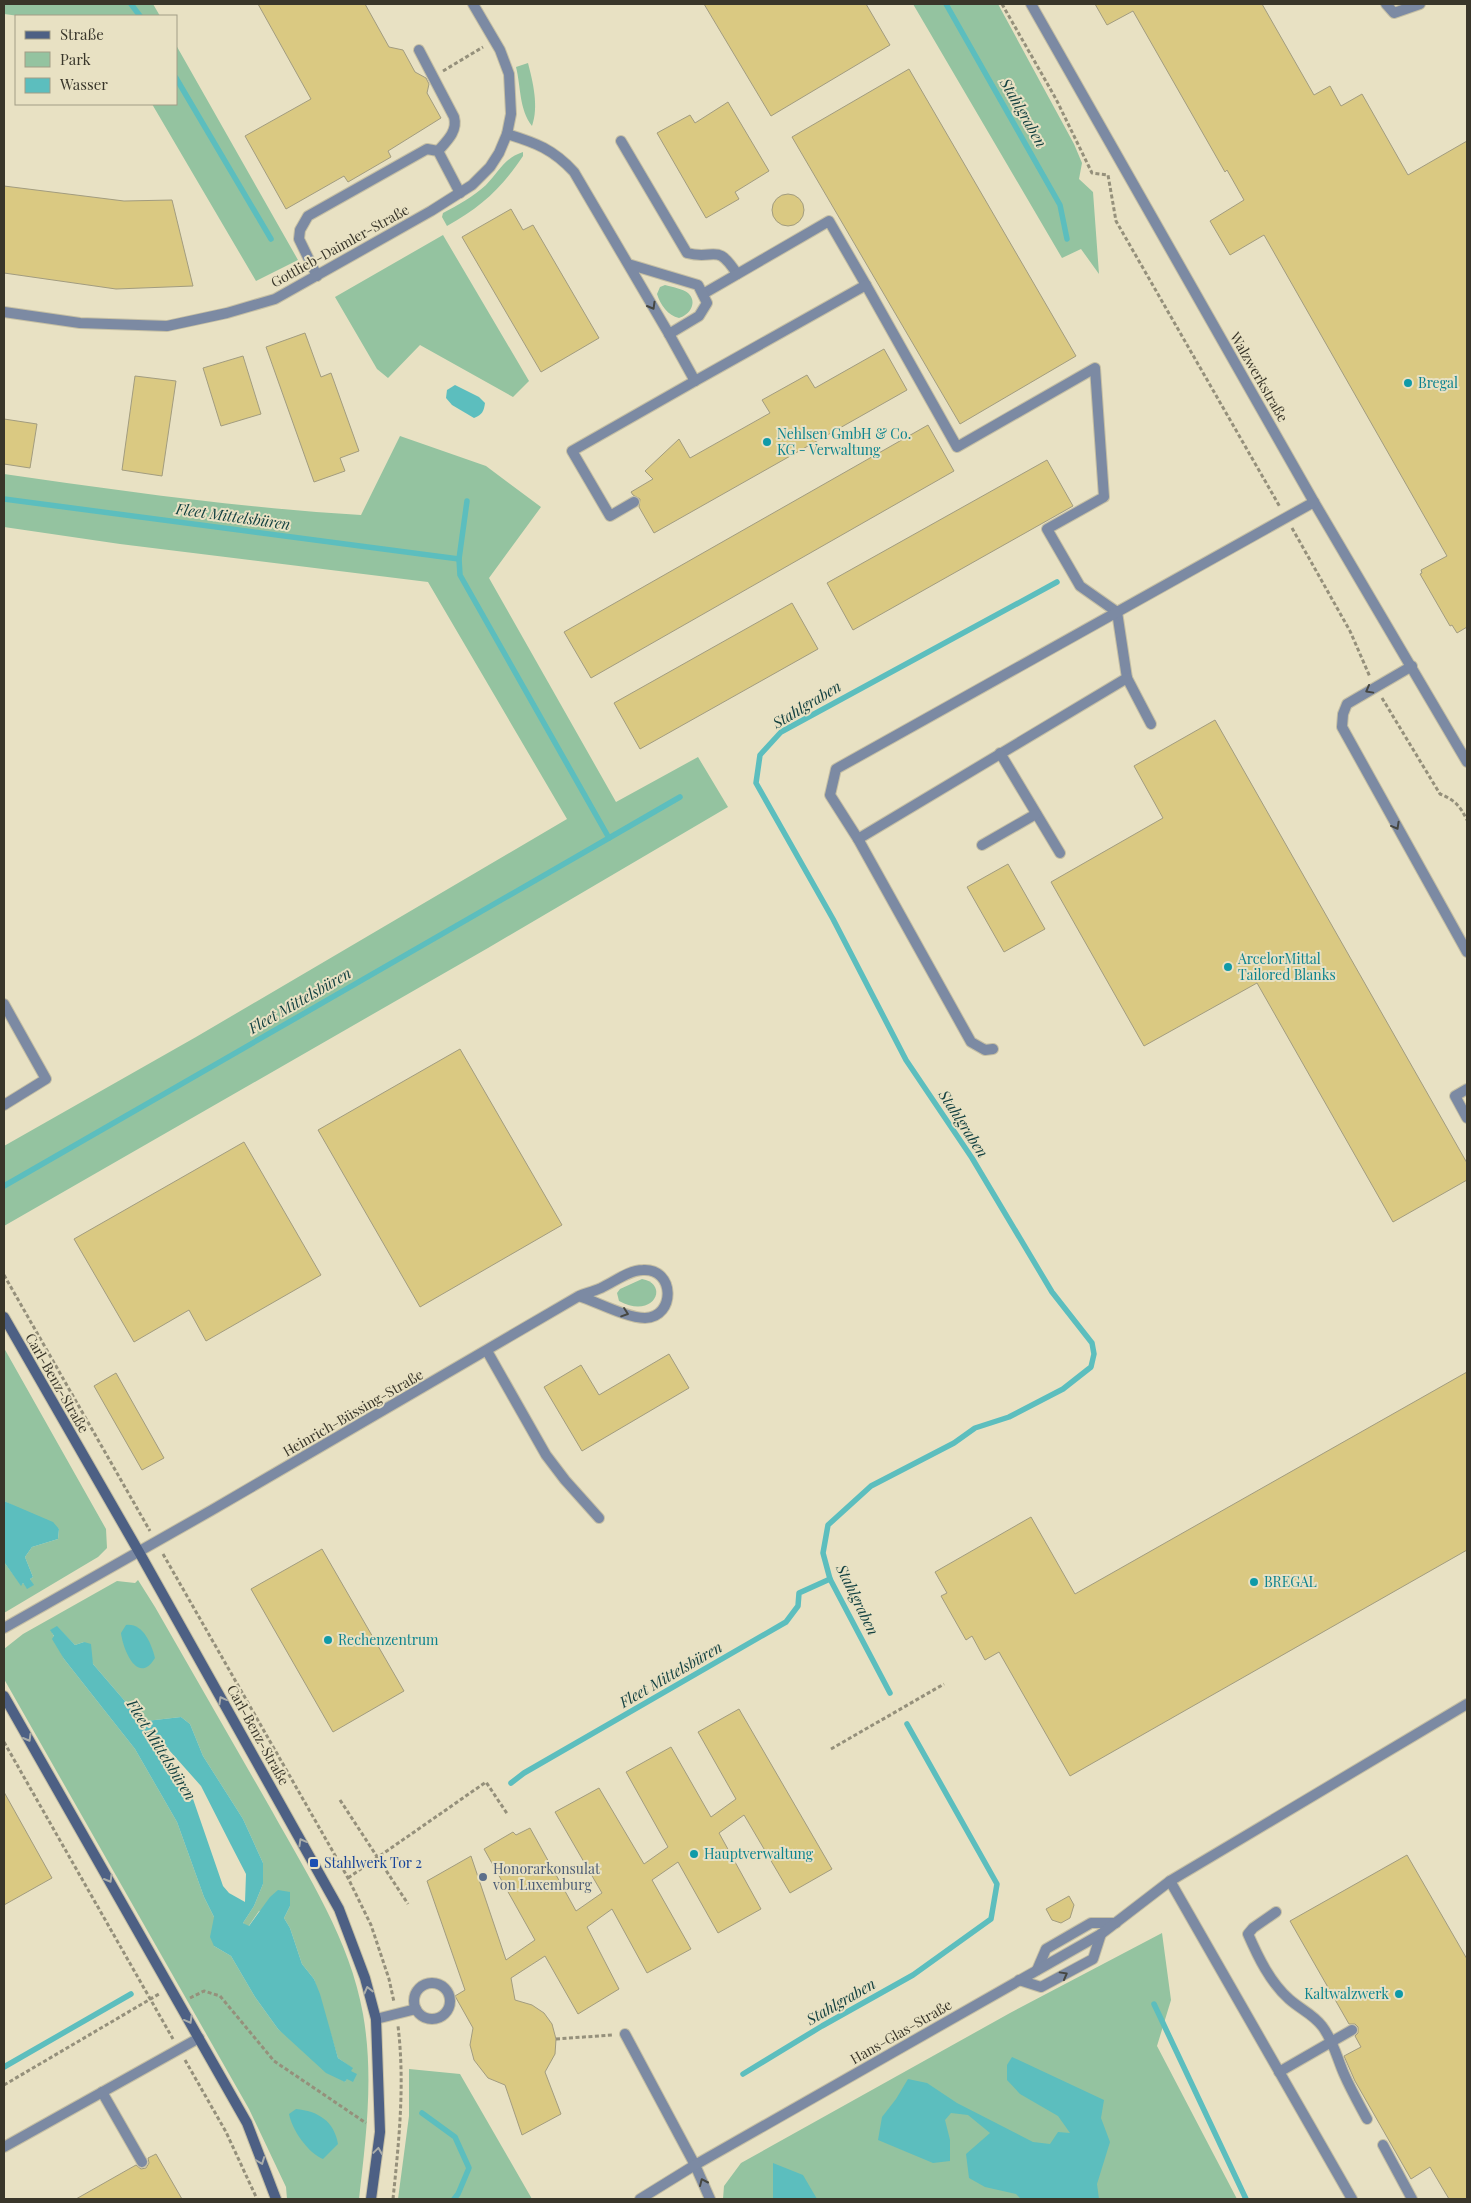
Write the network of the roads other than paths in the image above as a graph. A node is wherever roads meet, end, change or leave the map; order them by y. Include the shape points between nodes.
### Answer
1 (473, 4) edge
2 (1031, 4) edge
3 (1386, 4) edge
4 (1420, 4) edge
5 (419, 50) dead end
6 (507, 134) junction
7 (621, 141) dead end
8 (438, 151) junction
9 (460, 193) junction
10 (628, 264) junction
11 (737, 274) junction
12 (317, 276) junction
13 (866, 285) junction
14 (703, 294) junction
15 (4, 312) edge
16 (668, 334) junction
17 (695, 381) junction
18 (634, 502) dead end
19 (1314, 502) junction
20 (1117, 612) junction
21 (1412, 666) junction
22 (1127, 678) junction
23 (1151, 724) dead end
24 (1000, 753) junction
25 (1467, 762) edge
26 (1036, 814) junction
27 (858, 839) junction
28 (982, 845) dead end
29 (1060, 853) dead end
30 (1467, 952) edge
31 (4, 1004) edge
32 (993, 1049) dead end
33 (1467, 1089) edge
34 (4, 1105) edge
35 (1467, 1118) edge
36 (580, 1296) junction
37 (4, 1317) edge
38 (487, 1351) junction
39 (599, 1518) dead end
40 (139, 1552) junction
41 (4, 1628) edge
42 (4, 1696) edge
43 (1467, 1704) edge
44 (1170, 1881) junction
45 (1276, 1912) dead end
46 (1116, 1923) junction
47 (1101, 1934) junction
48 (1037, 1970) junction
49 (1019, 1980) junction
50 (416, 2009) dead end
51 (376, 2019) junction
52 (1352, 2030) dead end
53 (625, 2034) road end
54 (199, 2038) junction
55 (1332, 2042) junction
56 (1279, 2072) junction
57 (102, 2092) junction
58 (1367, 2119) dead end
59 (1383, 2145) dead end
60 (4, 2147) edge
61 (142, 2162) dead end
62 (695, 2165) junction
63 (276, 2199) edge
64 (371, 2199) edge
65 (640, 2199) edge
66 (710, 2199) edge
67 (1352, 2199) edge
68 (1412, 2199) edge

1 - 6 street, Gottlieb-Daimler-Straße via 509,74 512,114
2 - 19 street, Walzwerkstraße
3 - 4 street via 1394,14
5 - 8 street via 456,124
6 - 9 street, Gottlieb-Daimler-Straße via 490,167 472,186
6 - 10 street via 560,156 574,172
7 - 11 street via 686,253 724,255
8 - 9 street
8 - 12 street via 427,149 308,216 299,239
9 - 12 street, Gottlieb-Daimler-Straße
10 - 14 street via 698,285
10 -> 16 street
11 - 13 street via 829,221
11 - 14 street
12 - 15 street, Gottlieb-Daimler-Straße via 275,299 167,326 80,322
13 - 17 street
13 - 20 street via 957,447 1095,368 1104,497 1047,529 1080,586
14 - 16 street via 708,303 699,316
16 - 17 street
17 - 18 street via 572,451 610,516
19 - 20 street
19 - 21 street, Walzwerkstraße
20 - 22 street
20 - 27 street via 836,769 830,794
21 - 25 street, Walzwerkstraße
21 -> 30 street via 1348,704 1342,727
22 - 23 street
22 - 24 street
24 - 26 street
24 - 27 street
26 - 28 street
26 - 29 street
27 - 32 street via 971,1042 985,1050
31 - 34 street via 46,1079
33 - 35 street via 1455,1096
36 -> 36 street, Heinrich-Büssing-Straße via 646,1318 660,1313 669,1293 664,1279 657,1273 641,1270
36 - 38 street, Heinrich-Büssing-Straße
37 - 40 street, Carl-Benz-Straße
38 - 39 street via 546,1455
38 - 40 street, Heinrich-Büssing-Straße
40 - 41 street, Heinrich-Büssing-Straße
51 -> 40 street, Carl-Benz-Straße via 365,1978 339,1909
42 -> 54 street
43 - 44 street, Hans-Glas-Straße
44 - 46 street, Hans-Glas-Straße
44 - 56 street
45 - 55 street via 1248,1934 1257,1955 1288,1998 1313,2016
46 - 47 street, Hans-Glas-Straße
46 - 48 street via 1091,1923 1046,1949
47 - 48 street, Hans-Glas-Straße
49 -> 47 street via 1041,1987 1093,1959
48 - 49 street, Hans-Glas-Straße
49 - 62 street, Hans-Glas-Straße
50 - 51 street
64 -> 51 street, Carl-Benz-Straße via 380,2132
52 - 55 street
53 - 62 street
54 - 57 street
54 -> 63 street via 247,2123
55 - 56 street
55 - 58 street
56 - 67 street
57 - 60 street
57 - 61 street
59 - 68 street
62 - 65 street, Hans-Glas-Straße
66 -> 62 street

